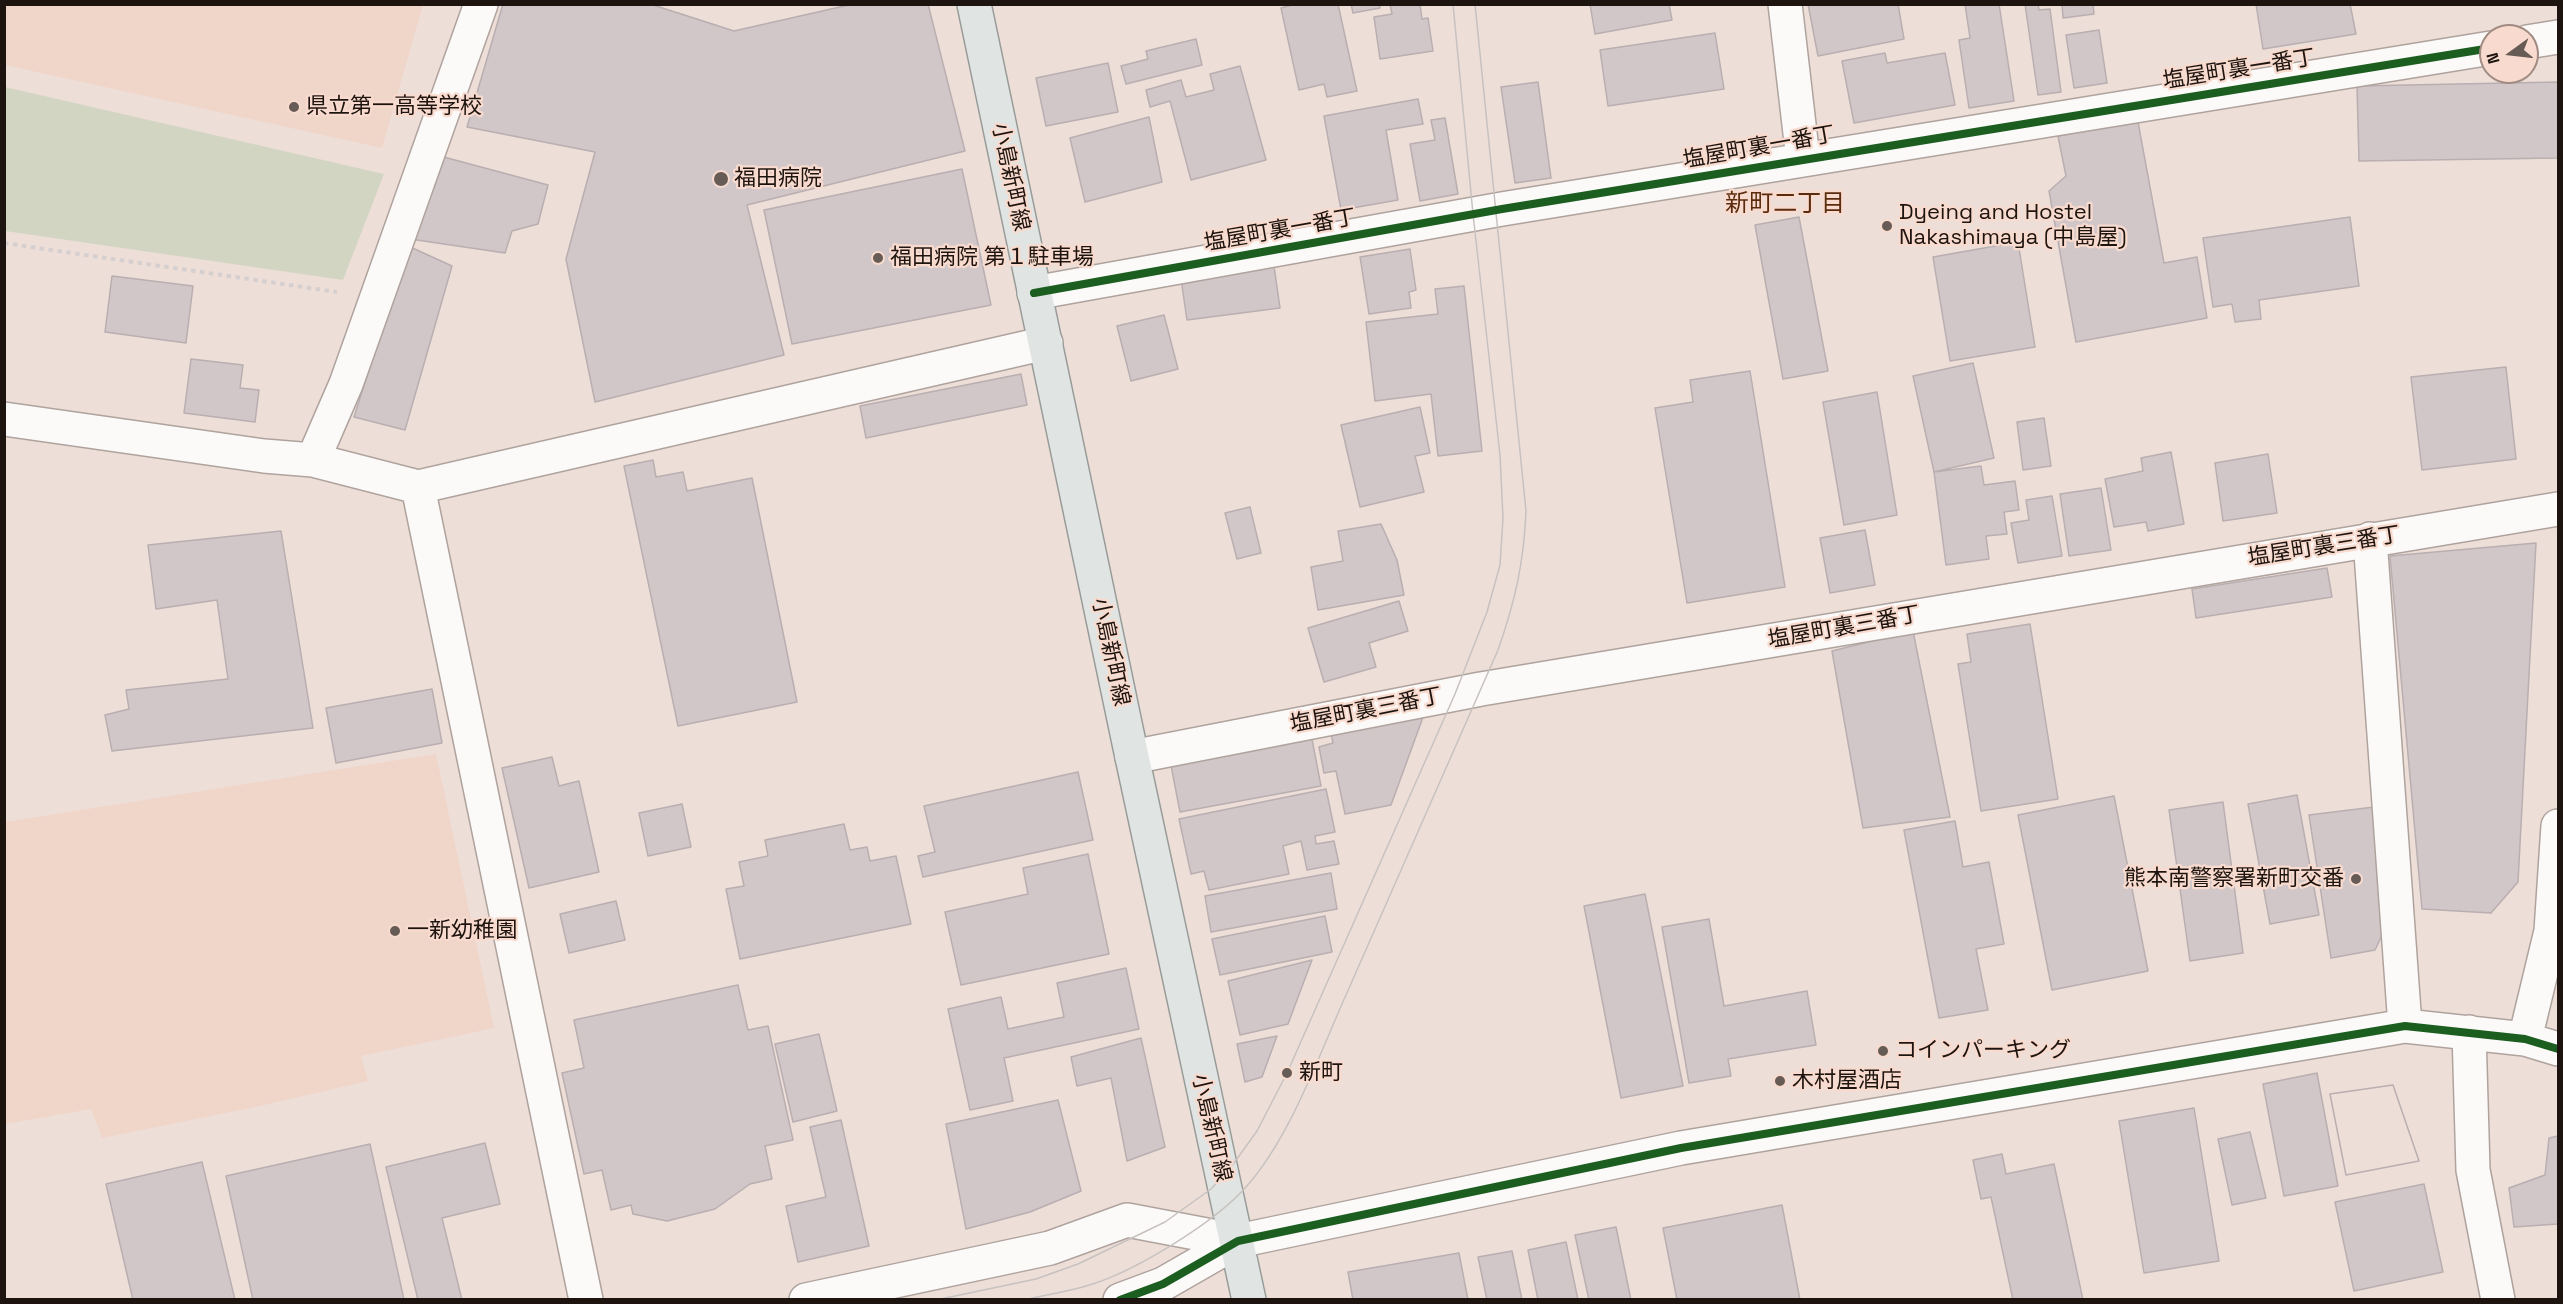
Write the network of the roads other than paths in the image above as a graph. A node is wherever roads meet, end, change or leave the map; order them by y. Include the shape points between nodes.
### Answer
1 (481, 4) edge
2 (974, 4) edge
3 (1785, 4) edge
4 (2559, 37) edge
5 (2539, 40) edge
6 (2479, 50) edge
7 (1803, 159) junction
8 (1034, 293) junction
9 (1046, 343) junction
10 (4, 419) edge
11 (313, 460) junction
12 (418, 487) junction
13 (2559, 509) edge
14 (2370, 539) junction
15 (1132, 757) junction
16 (2559, 826) edge
17 (2405, 1026) junction
18 (2469, 1032) junction
19 (2525, 1039) junction
20 (2559, 1049) edge
21 (1238, 1241) junction
22 (586, 1299) edge
23 (806, 1299) edge
24 (1120, 1299) edge
25 (1249, 1299) edge
26 (2498, 1299) edge

1 - 11 street via 346,384
2 - 8 main road, 小島新町線
3 - 7 street
4 - 5 street
6 - 7 street, 塩屋町裏一番丁
7 - 8 street, 塩屋町裏一番丁
8 - 9 main road, 小島新町線
9 - 12 street
9 - 15 main road, 小島新町線
10 - 11 street
11 - 12 street
12 - 22 street
13 - 14 street, 塩屋町裏三番丁
14 - 15 street, 塩屋町裏三番丁 via 1481,689
14 - 17 street
15 - 21 main road, 小島新町線
16 - 19 street via 2551,931
17 - 18 street
17 - 21 street via 1681,1148
18 - 19 street
18 - 26 street via 2473,1170
19 - 20 street
21 - 23 street via 1127,1220 1050,1248
21 - 24 street via 1163,1284
21 - 25 main road, 小島新町線

